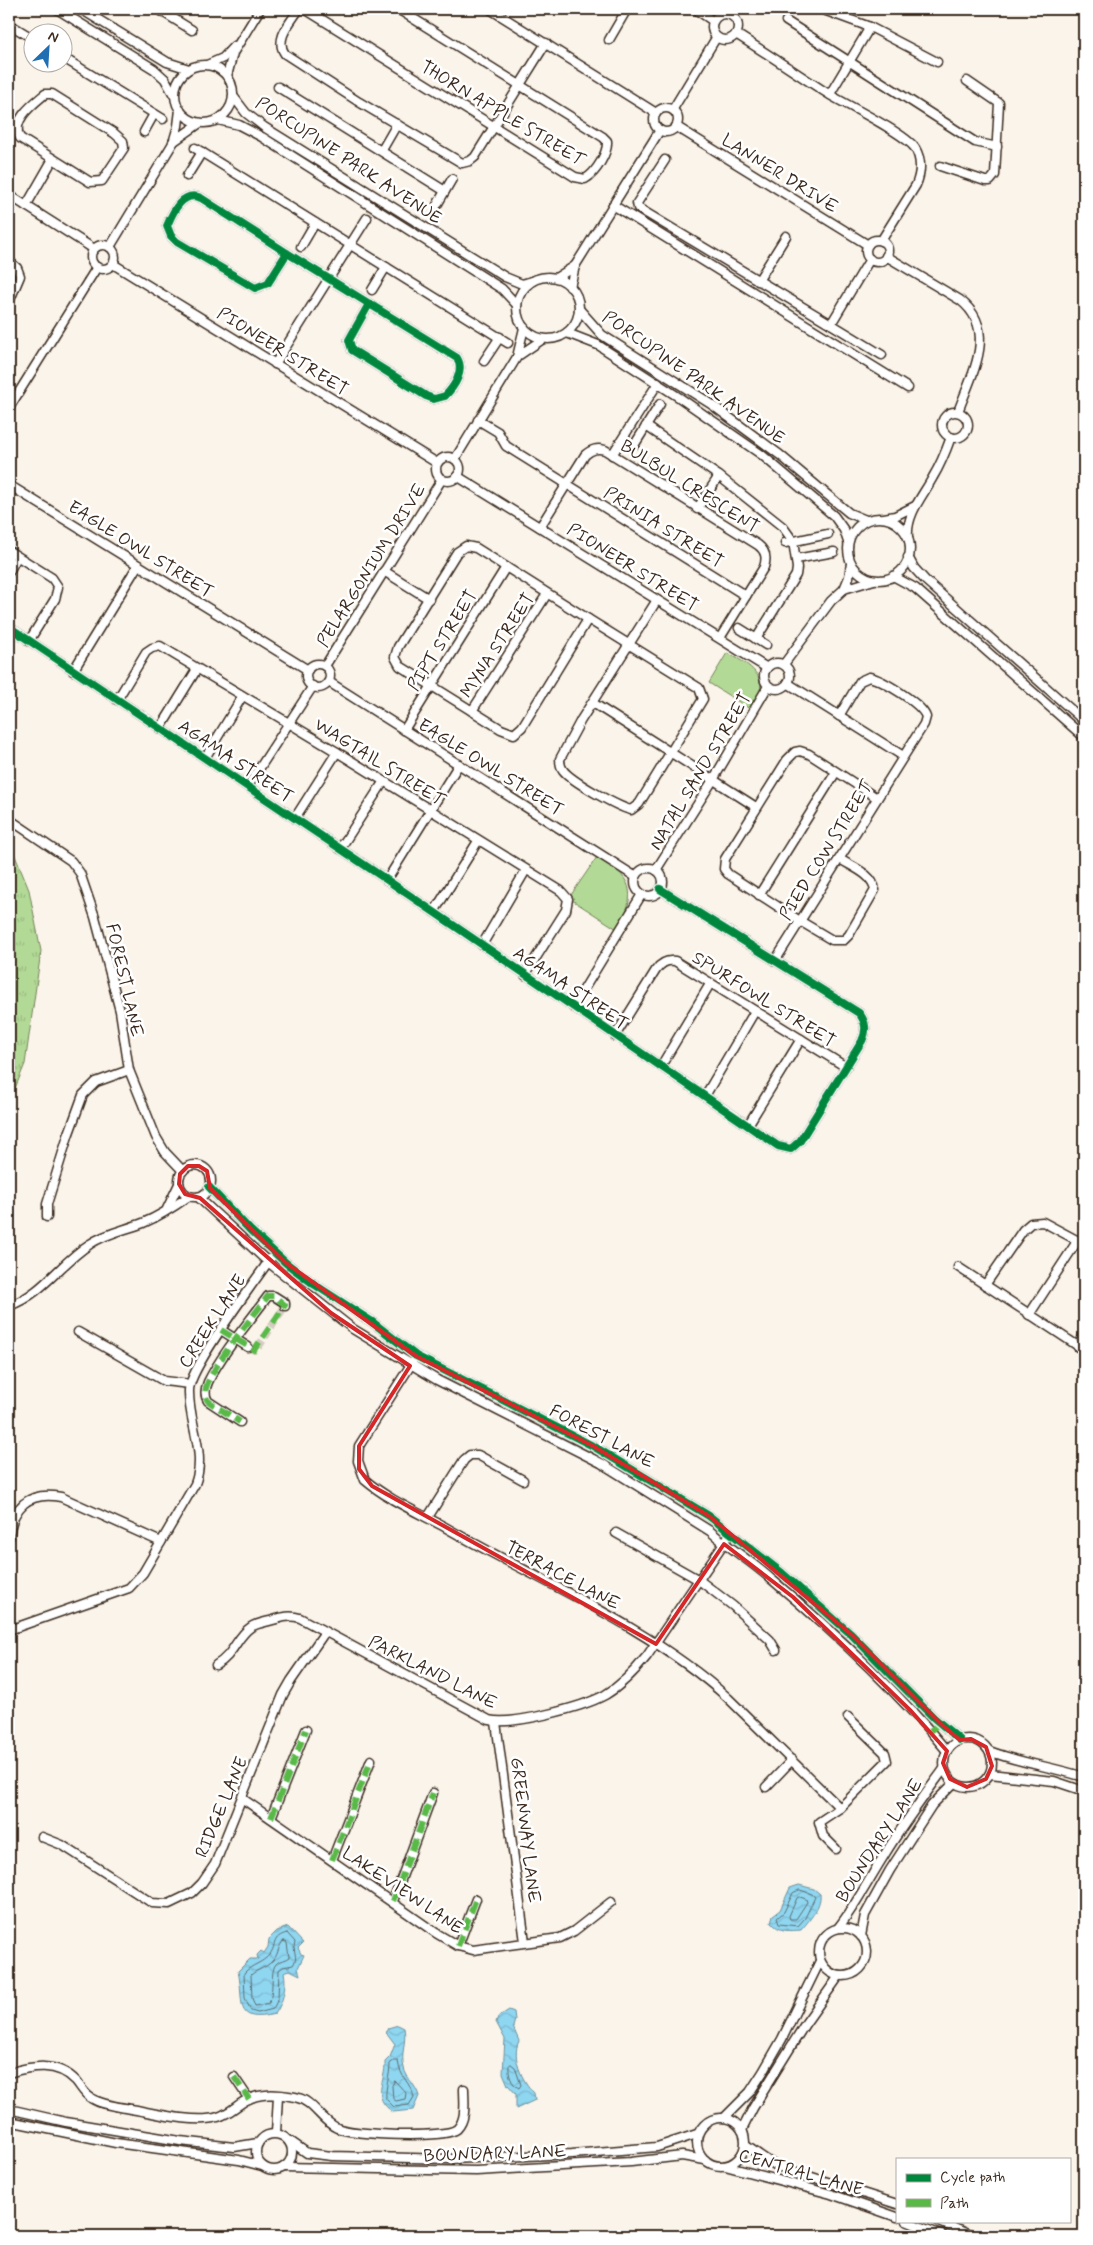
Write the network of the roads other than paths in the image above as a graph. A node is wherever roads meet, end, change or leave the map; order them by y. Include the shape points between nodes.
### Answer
1 (57, 9) edge
2 (81, 9) edge
3 (158, 9) edge
4 (260, 9) edge
5 (299, 9) edge
6 (305, 9) edge
7 (398, 9) edge
8 (490, 9) edge
9 (627, 9) edge
10 (695, 9) edge
11 (821, 9) edge
12 (713, 21) junction
13 (786, 21) dead end
14 (9, 24) edge
15 (870, 27) junction
16 (192, 30) dead end
17 (22, 32) edge
18 (736, 34) junction
19 (716, 38) junction
20 (609, 40) dead end
21 (239, 41) junction
22 (546, 44) junction
23 (849, 62) junction
24 (937, 62) dead end
25 (72, 63) edge
26 (206, 65) junction
27 (189, 69) junction
28 (227, 76) junction
29 (967, 81) dead end
30 (521, 86) junction
31 (278, 88) dead end
32 (830, 94) junction
33 (175, 96) junction
34 (233, 96) junction
35 (180, 110) junction
36 (673, 110) junction
37 (656, 113) junction
38 (154, 114) junction
39 (163, 119) dead end
40 (218, 120) junction
41 (200, 123) junction
42 (397, 124) junction
43 (494, 127) junction
44 (677, 127) junction
45 (660, 130) junction
46 (144, 132) dead end
47 (173, 143) junction
48 (997, 147) junction
49 (382, 150) junction
50 (53, 159) junction
51 (665, 160) dead end
52 (940, 166) dead end
53 (187, 176) dead end
54 (452, 179) dead end
55 (445, 191) junction
56 (9, 195) edge
57 (437, 205) dead end
58 (613, 205) junction
59 (26, 206) junction
60 (367, 218) dead end
61 (315, 223) junction
62 (786, 236) dead end
63 (881, 241) junction
64 (350, 244) junction
65 (868, 245) junction
66 (110, 246) junction
67 (301, 247) dead end
68 (94, 249) junction
69 (287, 254) junction
70 (886, 256) junction
71 (870, 259) junction
72 (9, 261) edge
73 (113, 264) junction
74 (576, 266) junction
75 (97, 267) junction
76 (386, 267) junction
77 (556, 278) junction
78 (328, 279) junction
79 (532, 281) junction
80 (758, 281) junction
81 (570, 287) junction
82 (372, 290) dead end
83 (9, 302) edge
84 (369, 304) junction
85 (517, 305) junction
86 (579, 309) junction
87 (831, 324) junction
88 (524, 328) junction
89 (567, 333) junction
90 (500, 337) junction
91 (543, 339) junction
92 (508, 343) dead end
93 (882, 355) dead end
94 (517, 357) junction
95 (484, 361) dead end
96 (275, 364) junction
97 (658, 383) junction
98 (908, 388) dead end
99 (660, 404) dead end
100 (9, 408) edge
101 (958, 412) junction
102 (478, 420) junction
103 (646, 426) junction
104 (951, 437) junction
105 (635, 444) dead end
106 (612, 455) junction
107 (454, 459) junction
108 (437, 463) junction
109 (457, 476) junction
110 (719, 476) junction
111 (442, 479) junction
112 (566, 484) junction
113 (9, 485) edge
114 (915, 506) junction
115 (697, 508) junction
116 (883, 518) junction
117 (866, 520) junction
118 (540, 527) junction
119 (828, 534) dead end
120 (908, 540) junction
121 (789, 542) junction
122 (848, 542) junction
123 (9, 551) edge
124 (834, 552) dead end
125 (18, 557) junction
126 (908, 557) junction
127 (796, 559) junction
128 (851, 563) junction
129 (138, 565) junction
130 (506, 567) junction
131 (9, 572) edge
132 (384, 572) junction
133 (893, 576) junction
134 (875, 579) junction
135 (844, 589) junction
136 (548, 594) junction
137 (746, 596) junction
138 (430, 599) junction
139 (657, 600) junction
140 (588, 619) junction
141 (9, 627) edge
142 (739, 628) dead end
143 (720, 638) junction
144 (756, 639) junction
145 (29, 641) junction
146 (631, 644) junction
147 (766, 645) dead end
148 (784, 664) junction
149 (325, 666) junction
150 (767, 668) junction
151 (197, 669) junction
152 (73, 670) junction
153 (308, 670) junction
154 (328, 682) junction
155 (788, 684) junction
156 (431, 685) junction
157 (312, 686) junction
158 (768, 686) junction
159 (242, 697) junction
160 (116, 700) junction
161 (593, 703) junction
162 (472, 711) junction
163 (838, 716) junction
164 (1084, 720) edge
165 (288, 723) junction
166 (160, 729) junction
167 (404, 730) junction
168 (1084, 737) edge
169 (337, 752) junction
170 (670, 753) junction
171 (904, 756) junction
172 (205, 758) junction
173 (459, 764) junction
174 (836, 772) junction
175 (713, 780) junction
176 (384, 781) junction
177 (248, 786) junction
178 (877, 798) junction
179 (756, 807) junction
180 (431, 811) junction
181 (295, 818) junction
182 (9, 819) edge
183 (478, 841) junction
184 (340, 849) junction
185 (840, 860) junction
186 (526, 870) junction
187 (656, 870) junction
188 (636, 877) junction
189 (387, 880) junction
190 (660, 889) junction
191 (642, 894) junction
192 (759, 895) junction
193 (434, 912) junction
194 (800, 922) junction
195 (482, 945) junction
196 (775, 961) junction
197 (525, 975) junction
198 (710, 984) junction
199 (573, 1007) junction
200 (755, 1011) junction
201 (615, 1036) junction
202 (801, 1039) junction
203 (661, 1066) junction
204 (846, 1067) junction
205 (129, 1070) junction
206 (705, 1096) junction
207 (748, 1126) junction
208 (183, 1170) junction
209 (179, 1184) junction
210 (210, 1187) junction
211 (190, 1196) junction
212 (198, 1196) junction
213 (166, 1211) junction
214 (47, 1217) dead end
215 (1081, 1242) edge
216 (275, 1252) junction
217 (268, 1262) junction
218 (958, 1267) dead end
219 (985, 1285) junction
220 (9, 1306) edge
221 (285, 1306) dead end
222 (1028, 1315) junction
223 (221, 1330) junction
224 (78, 1332) dead end
225 (1084, 1335) edge
226 (236, 1340) junction
227 (248, 1347) dead end
228 (1081, 1348) edge
229 (416, 1356) junction
230 (410, 1366) junction
231 (190, 1384) junction
232 (240, 1422) dead end
233 (523, 1480) dead end
234 (428, 1517) junction
235 (616, 1534) dead end
236 (730, 1534) junction
237 (9, 1538) edge
238 (161, 1542) junction
239 (724, 1544) junction
240 (699, 1580) junction
241 (9, 1630) edge
242 (325, 1632) junction
243 (656, 1644) junction
244 (776, 1650) dead end
245 (216, 1665) dead end
246 (848, 1717) dead end
247 (496, 1722) junction
248 (306, 1730) dead end
249 (960, 1740) junction
250 (947, 1751) junction
251 (989, 1751) junction
252 (371, 1760) dead end
253 (792, 1760) junction
254 (944, 1769) junction
255 (990, 1774) junction
256 (1084, 1777) edge
257 (954, 1783) junction
258 (766, 1787) dead end
259 (1084, 1790) edge
260 (434, 1793) dead end
261 (243, 1799) junction
262 (840, 1808) junction
263 (271, 1818) junction
264 (42, 1837) dead end
265 (836, 1849) dead end
266 (332, 1860) junction
267 (476, 1899) dead end
268 (393, 1901) junction
269 (611, 1902) dead end
270 (838, 1928) junction
271 (862, 1936) junction
272 (525, 1942) junction
273 (458, 1946) junction
274 (820, 1961) junction
275 (839, 1976) junction
276 (9, 2073) edge
277 (234, 2077) dead end
278 (464, 2089) dead end
279 (278, 2096) junction
280 (249, 2099) junction
281 (9, 2109) edge
282 (724, 2118) junction
283 (9, 2121) edge
284 (742, 2130) junction
285 (276, 2133) junction
286 (697, 2134) junction
287 (290, 2142) junction
288 (258, 2143) junction
289 (745, 2145) junction
290 (706, 2160) junction
291 (262, 2166) junction
292 (725, 2166) junction
293 (284, 2167) junction
294 (896, 2204) edge
295 (896, 2218) edge
296 (909, 2222) edge
297 (940, 2222) edge
298 (944, 2236) edge
299 (972, 2236) edge

1 - 33 street via 159,73
2 - 27 street via 167,62
3 - 16 street
4 - 21 street
5 - 42 street via 281,38 285,54
6 - 43 street, THORN APPLE STREET
7 - 30 street
8 - 22 street
9 - 20 street
10 - 12 street
11 - 15 street
12 - 18 street via 722,14 733,17 738,27
12 - 19 street via 712,32
13 - 23 street
14 - 17 street
15 - 23 street
15 - 24 street
18 - 19 street via 727,41
18 - 32 street
19 - 36 street
21 - 26 street via 223,58
21 - 28 street
22 - 30 street
22 - 37 street
23 - 32 street
23 - 48 street via 975,142
25 - 38 street
26 - 27 street
26 - 28 street via 222,70
27 - 33 street via 176,84
28 - 34 street
29 - 48 street via 998,103
30 - 43 street
30 - 43 street, THORN APPLE STREET via 607,141 606,151 591,176 586,179 575,177
31 - 49 street
32 - 63 street via 902,137 915,148 919,157 920,176 916,185
33 - 35 street
34 - 40 street via 228,110
34 - 79 street, PORCUPINE PARK AVENUE via 246,113 264,127 505,277 522,284
35 - 41 street via 189,119
35 - 47 street
36 - 37 street via 662,108
36 - 44 street via 678,116
37 - 45 street via 655,124
38 - 39 street
38 - 46 street
40 - 41 street
40 - 85 street, PORCUPINE PARK AVENUE via 239,125 268,141 502,289
41 - 47 street
42 - 43 street via 462,163 475,157
42 - 49 street
44 - 45 street via 671,132
44 - 65 street, LANNER DRIVE
45 - 58 street
47 - 66 street
48 - 52 street via 996,175 990,181
49 - 55 street
50 - 50 street via 17,133 19,121 45,94 52,94 123,141 124,148 116,162 105,178 97,183
50 - 59 street
51 - 80 street via 637,203 638,208
53 - 61 street via 198,150
54 - 55 street
55 - 57 street
56 - 59 street
58 - 74 street
58 - 98 street
59 - 68 street
60 - 64 street
61 - 64 street
61 - 67 street
62 - 80 street
63 - 65 street
63 - 70 street via 886,246
64 - 76 street
64 - 78 street
65 - 71 street via 866,252
66 - 68 street
66 - 73 street via 115,253
68 - 75 street via 91,257
69 - 69 street via 268,283 255,288 177,242 167,226 184,198 196,195
69 - 78 street
70 - 71 street via 877,261
70 - 101 street via 960,300 977,320 980,347
71 - 87 street
72 - 83 street via 20,276
73 - 75 street via 108,268
73 - 96 street, PIONEER STREET
74 - 77 street
74 - 81 street
75 - 100 street
76 - 82 street
76 - 90 street
77 - 79 street
77 - 81 street
78 - 84 street
78 - 96 street
79 - 85 street via 522,291
80 - 87 street
81 - 86 street
84 - 84 street via 457,358 460,372 445,396 434,399 426,396 352,350 349,340
85 - 88 street
86 - 89 street
86 - 117 street, PORCUPINE PARK AVENUE via 602,335 719,410 780,454 850,513
87 - 93 street
88 - 91 street
88 - 94 street
89 - 91 street via 558,338
89 - 97 street, PORCUPINE PARK AVENUE via 598,346
90 - 92 street
90 - 95 street
91 - 94 street
94 - 102 street
96 - 108 street, PIONEER STREET
97 - 106 street
97 - 122 street, PORCUPINE PARK AVENUE via 738,437 802,487 840,522
99 - 103 street
101 - 104 street via 950,412 942,421 944,432
101 - 104 street via 965,416 968,428 959,437
102 - 107 street
102 - 112 street, PRINIA STREET via 500,434 506,446
103 - 105 street
103 - 110 street
104 - 114 street via 935,475
106 - 112 street, BULBUL CRESCENT via 599,449 589,451
106 - 115 street, BULBUL CRESCENT
107 - 108 street via 447,457
107 - 109 street via 460,468
108 - 111 street via 437,474
109 - 111 street via 452,480
109 - 118 street, PIONEER STREET
110 - 115 street
110 - 121 street via 783,527
111 - 132 street, PELARGONIUM DRIVE
112 - 118 street, BULBUL CRESCENT
112 - 137 street, PRINIA STREET
113 - 129 street, EAGLE OWL STREET
114 - 116 street
114 - 120 street
115 - 137 street, BULBUL CRESCENT via 762,548 766,560
116 - 117 street
116 - 120 street via 899,526
117 - 122 street via 855,529
118 - 139 street, PIONEER STREET
119 - 121 street
120 - 126 street
121 - 127 street
122 - 128 street
123 - 125 street
124 - 127 street
125 - 131 street
125 - 145 street via 52,578 59,588
126 - 133 street via 905,565
126 - 164 street via 925,580
127 - 144 street via 796,576
128 - 134 street via 863,575
128 - 135 street
129 - 152 street
129 - 153 street, EAGLE OWL STREET
130 - 136 street
130 - 138 street via 476,548 466,546 458,552
130 - 156 street, PIPT STREET
132 - 138 street
132 - 149 street, PELARGONIUM DRIVE
133 - 134 street
133 - 168 street via 915,588
134 - 135 street
135 - 148 street via 818,617
136 - 140 street
136 - 162 street, MYNA STREET
137 - 143 street, BULBUL CRESCENT
138 - 156 street via 398,647 395,657 400,666
139 - 143 street, PIONEER STREET
139 - 146 street
140 - 146 street
140 - 162 street via 518,732 508,733
141 - 145 street, AGAMA STREET
142 - 144 street
143 - 150 street, PIONEER STREET
144 - 147 street
145 - 152 street, AGAMA STREET
146 - 161 street
146 - 170 street via 702,693 702,705
148 - 150 street via 775,663
148 - 155 street via 791,675
149 - 153 street via 316,664
149 - 154 street via 329,670
150 - 158 street via 764,675
151 - 159 street, WAGTAIL STREET
151 - 160 street, WAGTAIL STREET via 164,648 154,647 146,652
151 - 166 street
152 - 160 street, AGAMA STREET
153 - 157 street via 306,676
154 - 157 street via 321,687
154 - 167 street, EAGLE OWL STREET
155 - 158 street via 781,689
155 - 163 street
156 - 162 street
156 - 167 street, PIPT STREET
157 - 165 street
158 - 175 street, NATAL SAND STREET
159 - 165 street, WAGTAIL STREET
159 - 172 street
160 - 166 street, AGAMA STREET
161 - 170 street
161 - 170 street via 560,759 567,775 616,805 632,810
163 - 171 street
163 - 171 street, PIED COW STREET via 860,681 869,677 918,704 924,713 924,724
165 - 169 street, WAGTAIL STREET
165 - 177 street
166 - 172 street, AGAMA STREET
167 - 173 street, EAGLE OWL STREET
169 - 176 street, WAGTAIL STREET
169 - 181 street
170 - 175 street
171 - 178 street, PIED COW STREET
172 - 177 street, AGAMA STREET
173 - 180 street
173 - 188 street, EAGLE OWL STREET
174 - 178 street
174 - 179 street via 808,754 796,752 787,760
174 - 192 street
175 - 179 street
175 - 187 street, NATAL SAND STREET
176 - 180 street, WAGTAIL STREET
176 - 184 street
177 - 181 street, AGAMA STREET
178 - 185 street, PIED COW STREET
179 - 192 street via 724,865 728,874
180 - 183 street, WAGTAIL STREET
180 - 189 street
181 - 184 street, AGAMA STREET
182 - 205 street, FOREST LANE via 71,861 80,873 120,1012
183 - 186 street, WAGTAIL STREET
183 - 193 street
184 - 189 street, AGAMA STREET
185 - 194 street, PIED COW STREET
185 - 194 street via 867,876 875,890 849,935 844,940 832,940
186 - 195 street
186 - 197 street, WAGTAIL STREET via 565,894 568,904
187 - 188 street via 643,870
187 - 190 street via 662,878
188 - 191 street via 636,888
189 - 193 street, AGAMA STREET
190 - 191 street via 651,896
190 - 196 street, AGAMA STREET
191 - 199 street
192 - 194 street
193 - 195 street, AGAMA STREET
194 - 196 street, PIED COW STREET
195 - 197 street, AGAMA STREET
196 - 204 street, AGAMA STREET via 863,1018 865,1035
197 - 199 street, AGAMA STREET
198 - 200 street, SPURFOWL STREET
198 - 201 street, SPURFOWL STREET via 675,961 664,962
198 - 203 street
199 - 201 street, AGAMA STREET
200 - 202 street, SPURFOWL STREET
200 - 206 street
201 - 203 street, AGAMA STREET
202 - 204 street, SPURFOWL STREET
202 - 207 street
203 - 206 street, AGAMA STREET
204 - 207 street, AGAMA STREET via 795,1146 787,1149 778,1146
205 - 208 street, FOREST LANE via 156,1137 165,1152
205 - 214 street via 96,1082 83,1095 47,1204
206 - 207 street, AGAMA STREET
208 - 209 street
208 - 210 street via 194,1165 204,1168 210,1176
209 - 211 street
209 - 213 street
210 - 212 street via 205,1194
210 - 216 street, FOREST LANE
211 - 212 street
211 - 213 street
212 - 217 street, FOREST LANE
213 - 220 street via 143,1223 101,1237 43,1287
215 - 219 street via 1043,1222 1031,1223
215 - 222 street
216 - 217 street, CREEK LANE
216 - 229 street, FOREST LANE via 315,1285 371,1321
217 - 223 street, CREEK LANE
217 - 230 street, FOREST LANE via 331,1314
218 - 219 street
219 - 222 street
221 - 226 street via 270,1295
222 - 228 street
223 - 226 street
223 - 231 street, CREEK LANE
224 - 231 street via 164,1381
225 - 228 street
226 - 227 street
226 - 232 street via 208,1382 205,1396 210,1404
229 - 230 street, TERRACE LANE
229 - 236 street, FOREST LANE via 592,1446 669,1490
230 - 234 street, TERRACE LANE via 359,1446 358,1461 361,1474 372,1486
230 - 239 street, FOREST LANE via 601,1463 687,1515
231 - 238 street, CREEK LANE via 189,1400 200,1453 200,1470
233 - 234 street via 478,1455 470,1455
234 - 243 street, TERRACE LANE
235 - 240 street
236 - 239 street, PARKLAND LANE
236 - 249 street, FOREST LANE via 782,1573 852,1635
237 - 238 street via 17,1510 33,1499 50,1495
238 - 241 street, CREEK LANE via 143,1573 129,1588
239 - 240 street, PARKLAND LANE
239 - 250 street, FOREST LANE via 767,1574 836,1636
240 - 243 street, PARKLAND LANE
240 - 244 street via 733,1606 770,1640
242 - 245 street, PARKLAND LANE via 293,1616 286,1616 253,1626 245,1632 231,1654
242 - 247 street, PARKLAND LANE
242 - 261 street, RIDGE LANE via 287,1689
243 - 247 street, PARKLAND LANE via 635,1671 605,1695 569,1708
243 - 253 street, TERRACE LANE via 710,1682
246 - 262 street via 885,1753 887,1761
247 - 272 street, GREENWAY LANE
248 - 263 street
249 - 250 street
249 - 251 street via 977,1740
250 - 254 street
251 - 255 street via 992,1758
251 - 256 street via 1011,1760
252 - 266 street
253 - 258 street
253 - 262 street, TERRACE LANE
254 - 257 street
254 - 270 street, BOUNDARY LANE
255 - 257 street via 974,1786
255 - 259 street via 1054,1781
257 - 271 street, BOUNDARY LANE via 932,1805 890,1870 865,1915
260 - 268 street
261 - 263 street, LAKEVIEW LANE
261 - 264 street, RIDGE LANE via 222,1853 211,1870 196,1890 169,1904 146,1900 62,1845
262 - 265 street via 819,1822 823,1836
263 - 266 street, LAKEVIEW LANE
266 - 268 street, LAKEVIEW LANE
267 - 273 street
268 - 273 street, LAKEVIEW LANE
269 - 272 street, LAKEVIEW LANE via 567,1936
270 - 271 street via 852,1929
270 - 274 street via 824,1937 818,1953
271 - 275 street via 867,1950 864,1963 854,1974
272 - 273 street, LAKEVIEW LANE via 473,1950
274 - 275 street via 824,1968
274 - 282 street via 758,2081
275 - 284 street
276 - 280 street via 32,2066 50,2068 73,2078 96,2101 193,2118 218,2117
277 - 280 street
278 - 279 street via 464,2116 458,2127 451,2132 432,2135 348,2132 332,2126 302,2099
279 - 280 street via 256,2095
279 - 285 street
281 - 288 street via 180,2141 234,2147
282 - 284 street
282 - 286 street via 708,2121
283 - 291 street
284 - 289 street
285 - 287 street
285 - 288 street via 267,2134
286 - 287 street, BOUNDARY LANE via 657,2147 496,2158 332,2156 307,2153
286 - 290 street via 698,2151
287 - 293 street via 293,2153 289,2164
288 - 291 street via 256,2155
289 - 292 street via 738,2159
289 - 294 street, CENTRAL LANE via 774,2165
290 - 292 street
290 - 293 street, BOUNDARY LANE via 682,2156 476,2171
291 - 293 street via 273,2170
292 - 295 street, CENTRAL LANE via 831,2194
296 - 298 street
297 - 299 street

